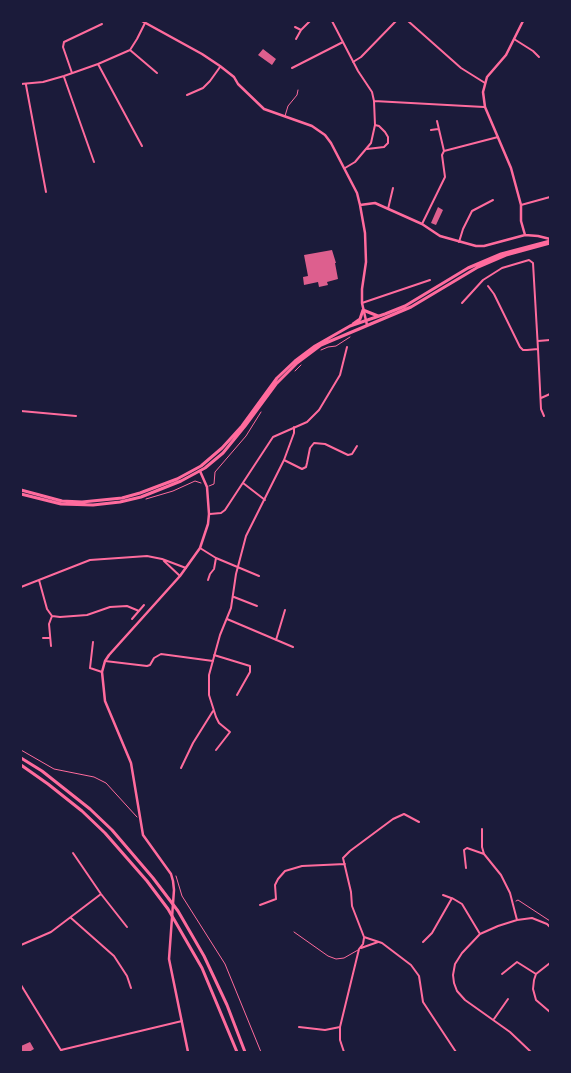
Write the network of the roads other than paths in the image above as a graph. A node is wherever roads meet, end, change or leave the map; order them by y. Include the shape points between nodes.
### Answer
1 (310, 21) edge
2 (332, 21) edge
3 (396, 21) edge
4 (408, 21) edge
5 (523, 21) edge
6 (143, 22) edge
7 (102, 24) dead end
8 (295, 27) dead end
9 (301, 30) junction
10 (296, 39) dead end
11 (514, 39) junction
12 (343, 42) junction
13 (130, 50) junction
14 (538, 57) dead end
15 (353, 62) junction
16 (98, 64) junction
17 (220, 66) junction
18 (292, 68) dead end
19 (157, 73) dead end
20 (72, 74) junction
21 (64, 76) junction
22 (485, 83) junction
23 (21, 84) edge
24 (26, 84) junction
25 (298, 90) dead end
26 (187, 96) dead end
27 (374, 101) junction
28 (485, 107) junction
29 (284, 117) junction
30 (437, 121) dead end
31 (375, 125) junction
32 (438, 129) junction
33 (431, 130) dead end
34 (498, 137) junction
35 (142, 146) dead end
36 (367, 149) junction
37 (444, 151) junction
38 (94, 162) dead end
39 (345, 168) junction
40 (393, 188) dead end
41 (46, 192) dead end
42 (550, 197) edge
43 (493, 200) dead end
44 (360, 205) junction
45 (521, 205) junction
46 (388, 209) junction
47 (422, 224) junction
48 (525, 235) junction
49 (549, 241) edge
50 (459, 242) junction
51 (430, 280) dead end
52 (488, 286) dead end
53 (362, 303) junction
54 (462, 304) dead end
55 (363, 310) junction
56 (380, 316) junction
57 (367, 323) junction
58 (350, 326) junction
59 (550, 340) edge
60 (538, 341) junction
61 (347, 347) dead end
62 (538, 348) junction
63 (550, 394) edge
64 (541, 398) junction
65 (21, 411) edge
66 (76, 416) dead end
67 (544, 416) dead end
68 (294, 427) junction
69 (357, 446) dead end
70 (284, 460) junction
71 (199, 469) junction
72 (243, 483) junction
73 (21, 490) edge
74 (21, 494) edge
75 (266, 500) junction
76 (208, 514) junction
77 (200, 548) junction
78 (216, 558) junction
79 (162, 559) junction
80 (238, 567) junction
81 (186, 568) junction
82 (180, 576) junction
83 (259, 576) dead end
84 (39, 580) junction
85 (208, 580) dead end
86 (21, 587) edge
87 (233, 596) junction
88 (144, 605) dead end
89 (258, 606) dead end
90 (285, 610) dead end
91 (139, 611) junction
92 (52, 616) junction
93 (132, 618) dead end
94 (226, 619) junction
95 (44, 638) dead end
96 (50, 638) junction
97 (276, 640) junction
98 (93, 642) dead end
99 (51, 646) dead end
100 (293, 647) dead end
101 (214, 655) junction
102 (105, 661) junction
103 (213, 661) junction
104 (102, 672) junction
105 (237, 694) dead end
106 (214, 711) junction
107 (216, 750) dead end
108 (21, 758) edge
109 (179, 762) dead end
110 (183, 764) junction
111 (21, 765) edge
112 (181, 768) dead end
113 (419, 822) dead end
114 (482, 829) dead end
115 (73, 853) dead end
116 (484, 854) junction
117 (345, 864) junction
118 (466, 868) dead end
119 (101, 894) junction
120 (443, 896) dead end
121 (452, 898) junction
122 (260, 905) dead end
123 (71, 918) junction
124 (517, 920) junction
125 (127, 927) dead end
126 (550, 927) edge
127 (294, 932) dead end
128 (480, 934) junction
129 (364, 937) junction
130 (379, 942) junction
131 (423, 942) dead end
132 (21, 945) edge
133 (359, 949) junction
134 (550, 964) edge
135 (502, 974) dead end
136 (536, 974) junction
137 (21, 985) edge
138 (131, 988) dead end
139 (508, 999) dead end
140 (550, 1012) edge
141 (494, 1019) junction
142 (182, 1021) junction
143 (299, 1027) dead end
144 (340, 1027) junction
145 (62, 1051) edge
146 (188, 1052) edge
147 (237, 1052) edge
148 (244, 1052) edge
149 (344, 1052) edge
150 (456, 1052) edge
151 (531, 1052) edge

1 - 9 street
2 - 12 street
3 - 15 street
4 - 22 street via 466,72
5 - 11 street
6 - 13 street via 138,39
6 - 17 street
7 - 20 street via 64,42
8 - 9 street
9 - 10 street
11 - 14 street via 533,50
11 - 22 street
12 - 15 street
12 - 18 street
13 - 16 street
13 - 19 street
15 - 27 street via 372,92
16 - 20 street
16 - 35 street
17 - 26 street via 203,88
17 - 29 street via 264,109
20 - 21 street
21 - 24 street
21 - 38 street
22 - 28 street
23 - 24 street
24 - 41 street
25 - 29 lane
27 - 28 street
27 - 31 street
28 - 34 street
29 - 39 street via 300,121 325,135
30 - 32 street
31 - 36 street
31 - 36 street via 385,132 388,143 384,147
32 - 33 street
32 - 37 street
34 - 37 street
34 - 45 street
36 - 39 street
37 - 47 street via 445,177
39 - 44 street
40 - 46 street
42 - 45 street
43 - 50 street via 472,212
44 - 46 street via 375,204
44 - 53 street via 366,262
45 - 48 street
46 - 47 street
47 - 50 street via 440,236
48 - 49 street
48 - 50 street via 484,246
49 - 56 main road via 501,254 468,268 405,306
49 - 57 main road via 478,267 411,307
51 - 53 street
52 - 62 street via 520,347 523,350
53 - 55 street
54 - 60 street via 483,280 502,268 529,260 533,263
55 - 56 main road
55 - 57 street
55 - 58 main road via 360,319
56 - 57 main road
57 - 58 main road
57 - 71 main road via 330,340 297,362 223,453
58 - 71 main road via 315,346 287,368 230,440
59 - 60 street
60 - 62 street
61 - 68 street via 340,375 325,402 309,420
62 - 64 street
63 - 64 street
64 - 67 street
65 - 66 street
68 - 70 street
68 - 72 street via 273,437
69 - 70 street via 348,455 325,444 314,443 306,467 302,469
70 - 75 street
71 - 73 main road via 153,489 99,501 62,501
71 - 74 main road via 159,490 107,504 70,505
71 - 76 street via 207,487
72 - 75 street
72 - 76 street via 225,510
75 - 80 street via 250,528
76 - 77 street
77 - 78 street
77 - 81 street
78 - 80 street
78 - 85 street
79 - 81 street
79 - 82 street
79 - 84 street via 147,556 90,560
80 - 83 street
80 - 87 street
81 - 82 street
82 - 102 street
84 - 86 street
84 - 92 street
87 - 89 street
87 - 94 street
88 - 91 street
90 - 97 street
91 - 92 street via 127,606 110,607 87,615
91 - 93 street
92 - 96 street
94 - 97 street
94 - 101 street
95 - 96 street
96 - 99 street
97 - 100 street
98 - 104 street via 90,668
101 - 103 street
101 - 105 street via 250,666 250,672
102 - 103 street via 147,666 161,654
102 - 104 street
103 - 106 street via 208,683
104 - 142 street via 105,701 132,763 140,822 146,840 171,874 174,890 169,953
106 - 107 street via 219,723 230,732
106 - 110 street
108 - 148 main road via 95,814 153,878 178,911 204,956
109 - 110 street
110 - 112 street
111 - 147 main road via 82,811 147,880 202,968
113 - 117 street via 404,814 393,819 350,851 343,858
114 - 116 street
115 - 119 street
116 - 118 street via 467,848 464,850
116 - 124 street via 501,875
117 - 122 street via 302,866 285,871 275,885 276,899
117 - 129 street via 352,906
119 - 123 street
119 - 125 street
120 - 121 street
121 - 128 street via 462,904
121 - 131 street via 432,933
123 - 132 street
123 - 138 street via 114,956
124 - 126 street via 532,918
124 - 128 street
127 - 133 lane via 336,959
128 - 141 street via 455,964 454,983 465,1000
129 - 130 street
129 - 133 street
130 - 133 street
130 - 150 street via 411,966 418,976 423,1002
133 - 144 street
134 - 136 street
135 - 136 street via 517,962
136 - 140 street via 536,1000
137 - 145 street
139 - 141 street
141 - 151 street
142 - 145 street
142 - 146 street
143 - 144 street via 325,1030
144 - 149 street

